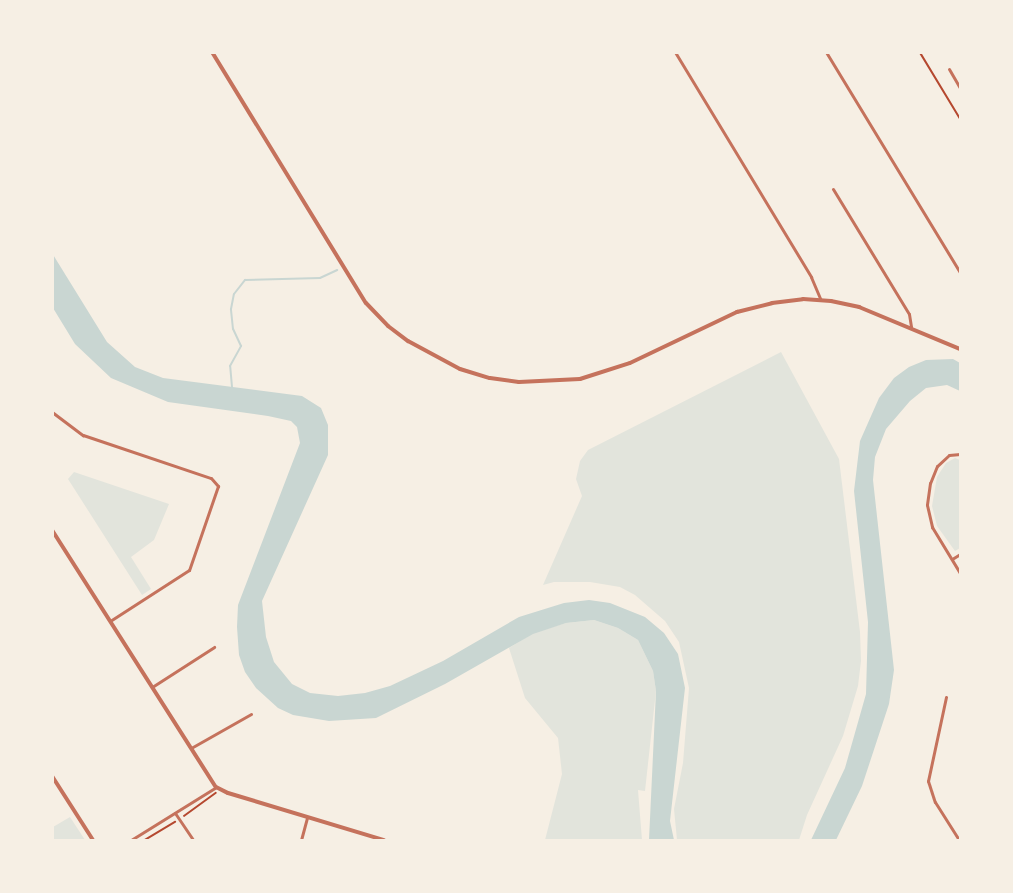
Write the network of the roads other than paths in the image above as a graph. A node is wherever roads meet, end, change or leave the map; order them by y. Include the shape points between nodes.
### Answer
1 (212, 52) edge
2 (675, 52) edge
3 (826, 52) edge
4 (949, 69) dead end
5 (960, 88) edge
6 (833, 189) dead end
7 (960, 272) edge
8 (820, 300) junction
9 (911, 327) junction
10 (960, 349) edge
11 (52, 412) edge
12 (960, 454) edge
13 (52, 530) edge
14 (960, 554) edge
15 (952, 560) junction
16 (960, 573) edge
17 (110, 621) junction
18 (214, 647) dead end
19 (152, 687) junction
20 (946, 697) dead end
21 (251, 714) dead end
22 (191, 748) junction
23 (52, 776) edge
24 (216, 786) junction
25 (175, 813) junction
26 (307, 818) junction
27 (93, 840) edge
28 (131, 840) edge
29 (193, 840) edge
30 (301, 840) edge
31 (384, 840) edge
32 (959, 840) edge

1 - 8 street via 366,303 408,341 460,369 525,383 580,379 630,363 743,310 785,301
2 - 8 street via 811,277
3 - 7 street
4 - 5 street
6 - 9 street via 909,314
8 - 9 street via 859,308
9 - 10 street
11 - 17 street via 83,435 218,484 189,570
12 - 15 street via 949,455 937,466 927,502 930,524
13 - 17 street
14 - 15 street
15 - 16 street
17 - 19 street
18 - 19 street
19 - 22 street
20 - 32 street via 928,781 935,802
21 - 22 street
22 - 24 street
23 - 27 street
24 - 25 street
24 - 26 street
25 - 28 street
25 - 29 street
26 - 30 street
26 - 31 street

